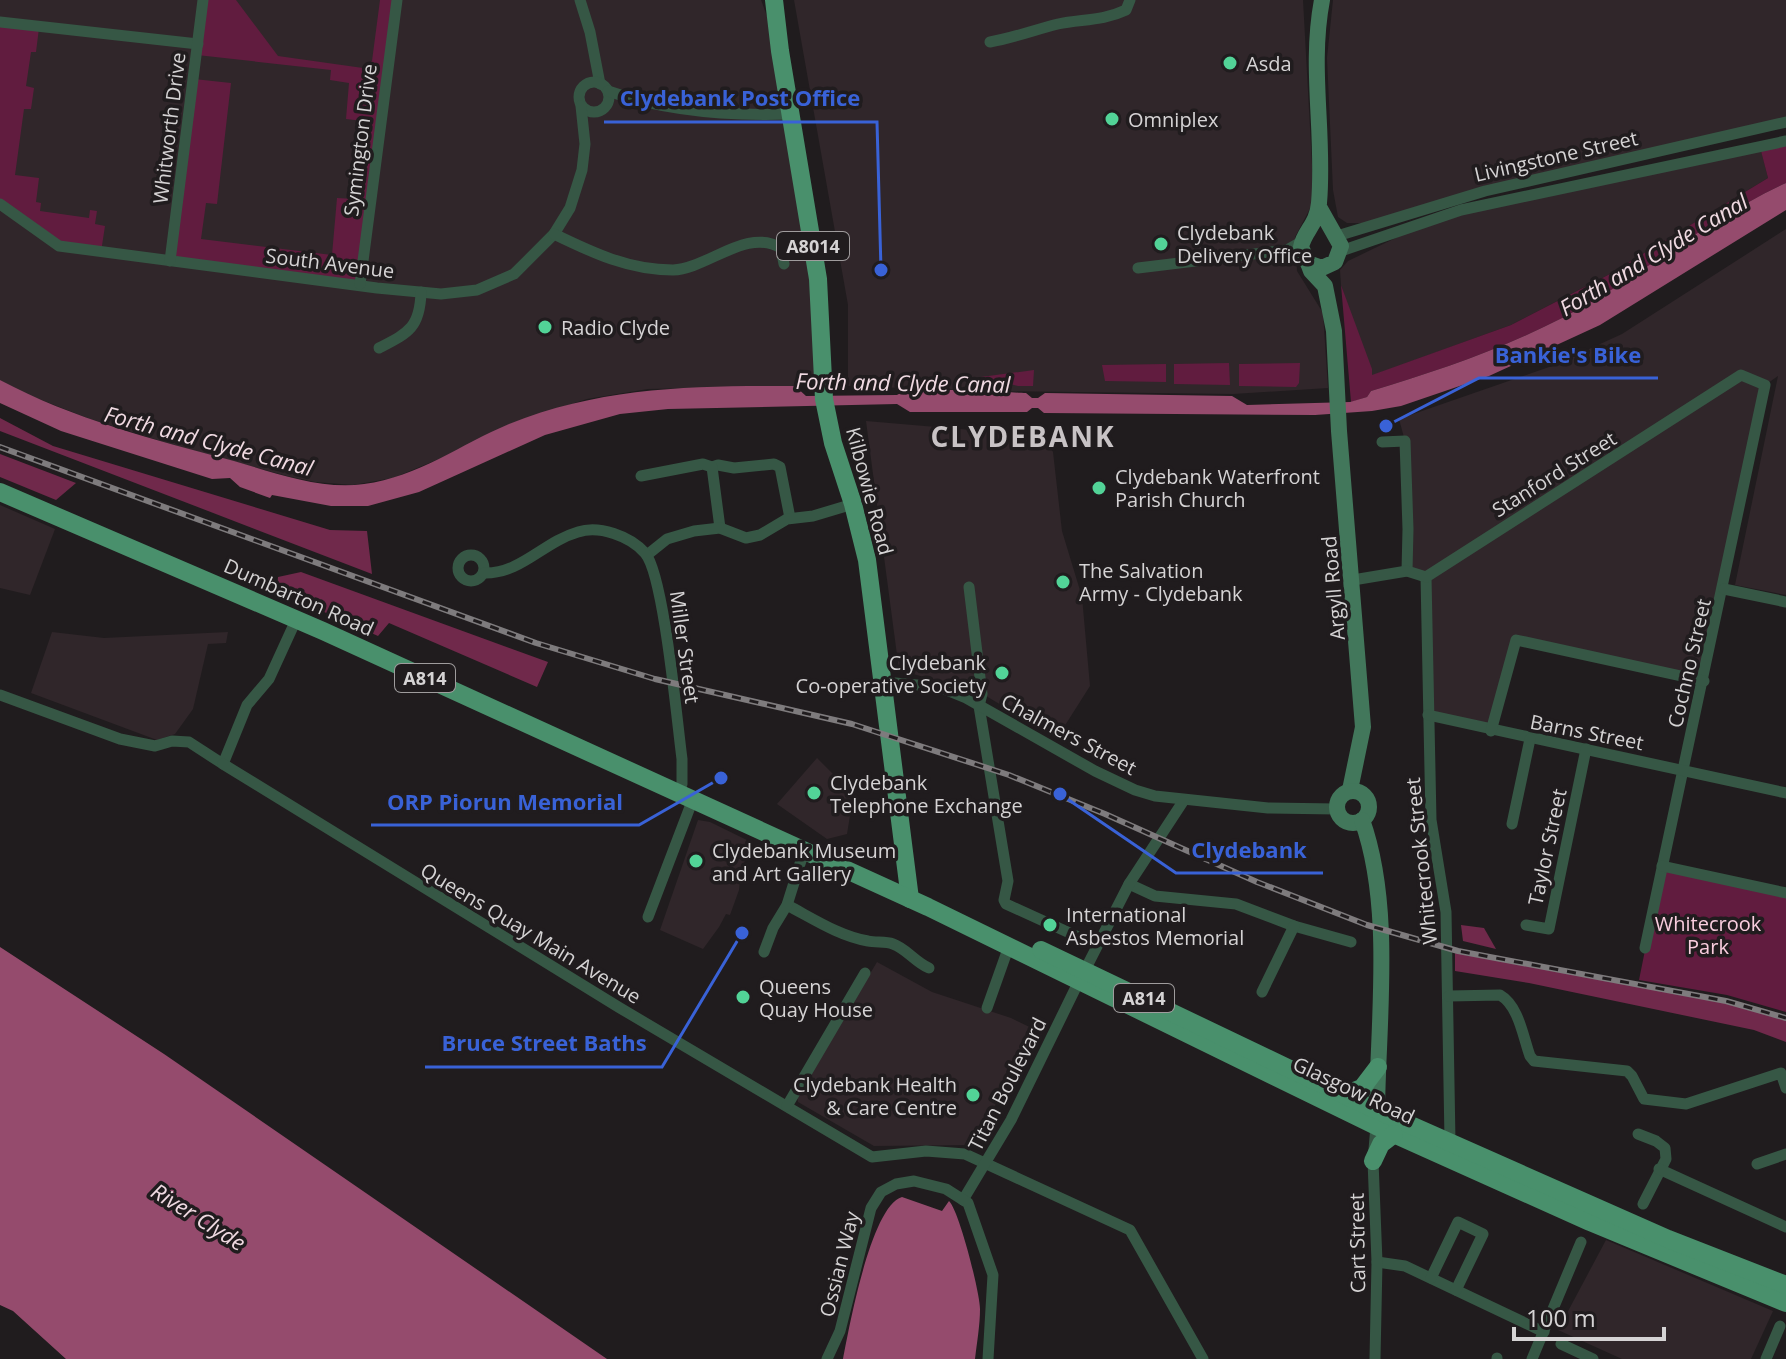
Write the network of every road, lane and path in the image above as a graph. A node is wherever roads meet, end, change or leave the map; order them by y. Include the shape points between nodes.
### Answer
1 (203, 0) edge
2 (397, 0) edge
3 (580, 0) edge
4 (774, 0) edge
5 (1130, 0) edge
6 (1322, 0) edge
7 (0, 22) edge
8 (990, 42) dead end
9 (198, 44) junction
10 (593, 53) junction
11 (583, 86) junction
12 (604, 87) junction
13 (640, 102) junction
14 (581, 106) junction
15 (602, 109) junction
16 (790, 114) junction
17 (1786, 122) edge
18 (1786, 141) edge
19 (585, 144) junction
20 (0, 204) edge
21 (1319, 207) junction
22 (554, 234) junction
23 (1336, 239) junction
24 (1302, 249) junction
25 (170, 261) junction
26 (784, 264) dead end
27 (1329, 266) junction
28 (1138, 268) dead end
29 (360, 284) junction
30 (1325, 286) junction
31 (421, 292) junction
32 (379, 348) dead end
33 (1765, 385) joint
34 (1382, 442) dead end
35 (712, 467) junction
36 (641, 476) dead end
37 (0, 492) edge
38 (853, 504) junction
39 (790, 518) junction
40 (720, 528) junction
41 (647, 555) junction
42 (1407, 571) junction
43 (484, 573) dead end
44 (1426, 577) junction
45 (1353, 580) junction
46 (969, 587) dead end
47 (1724, 589) junction
48 (1786, 602) edge
49 (296, 620) junction
50 (1704, 681) junction
51 (884, 682) junction
52 (0, 695) edge
53 (979, 706) junction
54 (1428, 715) junction
55 (1491, 731) junction
56 (1530, 739) junction
57 (1586, 749) junction
58 (223, 764) junction
59 (1683, 770) junction
60 (1350, 790) junction
61 (684, 792) junction
62 (1786, 793) edge
63 (1184, 800) junction
64 (1336, 809) junction
65 (1362, 820) junction
66 (1512, 824) dead end
67 (804, 851) junction
68 (1662, 866) junction
69 (1129, 884) junction
70 (1786, 893) edge
71 (910, 894) junction
72 (787, 905) junction
73 (648, 917) dead end
74 (1526, 925) dead end
75 (1294, 926) junction
76 (1351, 942) dead end
77 (1096, 945) junction
78 (1009, 946) junction
79 (1645, 948) dead end
80 (764, 952) dead end
81 (929, 968) dead end
82 (865, 973) dead end
83 (1082, 975) junction
84 (1262, 992) dead end
85 (1449, 996) junction
86 (987, 1008) dead end
87 (1378, 1067) junction
88 (1786, 1088) edge
89 (1344, 1095) junction
90 (787, 1106) junction
91 (1376, 1118) junction
92 (1394, 1134) junction
93 (1450, 1134) junction
94 (1638, 1134) dead end
95 (1786, 1154) edge
96 (1373, 1161) junction
97 (986, 1164) junction
98 (1757, 1164) dead end
99 (1659, 1169) junction
100 (963, 1200) junction
101 (1643, 1204) dead end
102 (1786, 1227) edge
103 (1581, 1242) dead end
104 (1377, 1262) junction
105 (1431, 1278) junction
106 (1786, 1285) edge
107 (1456, 1290) junction
108 (1786, 1303) edge
109 (1780, 1326) dead end
110 (1544, 1332) junction
111 (1561, 1344) dead end
112 (827, 1359) edge
113 (988, 1359) edge
114 (1203, 1359) edge
115 (1375, 1359) edge
116 (1532, 1359) edge
117 (1593, 1359) edge
118 (1766, 1359) edge

1 - 9 street, Whitworth Drive
2 - 29 street, Symington Drive
3 - 10 street
4 - 16 main road, Kilbowie Road / A8014
5 - 8 street via 1126,10 1110,18 1062,23
6 - 21 street via 1315,58
7 - 9 street
9 - 25 street, Whitworth Drive
10 - 11 street
10 - 12 street
11 - 12 street via 591,82
11 - 14 street
12 - 13 street
12 - 15 street
13 - 15 street
13 - 16 street via 742,116
14 - 15 street via 587,112
14 - 19 street, South Avenue
15 - 19 street, South Avenue
16 - 38 main road, Kilbowie Road / A8014 via 818,279 822,380 833,443
17 - 23 street, Livingstone Street via 1485,191
18 - 23 street, Livingstone Street
19 - 22 street, South Avenue via 570,208
20 - 25 street, South Avenue via 59,246
21 - 23 street
21 - 24 street
22 - 26 street via 621,264 676,270 763,243 781,248
22 - 31 street, South Avenue via 514,274 477,290
23 - 24 street via 1322,228
23 - 27 street via 1335,262
24 - 27 street via 1322,268
24 - 28 street
24 - 30 street, Argyll Road
25 - 29 street, South Avenue
27 - 30 street, Argyll Road
29 - 31 street, South Avenue
30 - 45 street, Argyll Road via 1334,331
31 - 32 street via 421,313 409,331
33 - 44 street, Stanford Street via 1741,375
33 - 47 street, Cochno Street
34 - 42 street via 1405,441
35 - 36 street via 703,464
35 - 39 street via 780,467
35 - 40 street
37 - 49 main road, Dumbarton Road / A814
38 - 39 street
38 - 51 main road, Kilbowie Road / A8014 via 867,560
39 - 40 street via 746,538
40 - 41 street via 667,539
41 - 43 street via 608,532 580,531 552,541 515,567
41 - 61 street, Miller Street via 658,584
42 - 44 street
42 - 45 street
44 - 54 street, Whitecrook Street
45 - 60 street, Argyll Road via 1363,727
46 - 53 street
47 - 48 street
47 - 50 street, Cochno Street
49 - 58 street via 269,679 247,705
49 - 61 main road, Dumbarton Road / A814
50 - 55 street via 1516,640
50 - 59 street, Cochno Street
51 - 53 street, Chalmers Street via 939,687
51 - 71 main road, Kilbowie Road / A8014
52 - 58 street, Queens Quay Main Avenue via 120,739 155,746 189,742
53 - 63 street, Chalmers Street via 1135,790
53 - 77 street via 1008,881 1004,900
54 - 55 street, Barns Street
54 - 85 street, Whitecrook Street via 1431,820 1446,912
55 - 56 street, Barns Street
56 - 57 street, Barns Street
56 - 66 street
57 - 59 street, Barns Street
57 - 74 street, Taylor Street via 1549,929
58 - 90 street, Queens Quay Main Avenue
59 - 62 street, Barns Street
59 - 68 street, Cochno Street
60 - 64 street
60 - 65 street via 1362,793 1369,804
61 - 67 main road, Dumbarton Road / A814
61 - 71 main road, Dumbarton Road / A814
61 - 73 street
63 - 64 street, Chalmers Street
63 - 69 street, Titan Boulevard
64 - 65 street via 1349,823
65 - 87 street via 1374,866 1377,908
67 - 71 main road, Dumbarton Road / A814
67 - 72 street
68 - 70 street
68 - 79 street, Cochno Street
69 - 75 street via 1155,896 1236,904
69 - 77 street, Titan Boulevard
71 - 78 main road, Glasgow Road / A814
71 - 83 main road, Glasgow Road / A814
72 - 80 street
72 - 81 street via 842,932 890,942
75 - 76 street
75 - 84 street
77 - 83 street, Titan Boulevard
78 - 83 main road, Glasgow Road / A814
78 - 86 street
82 - 90 street
83 - 89 main road, Glasgow Road / A814
83 - 91 main road, Glasgow Road / A814
83 - 97 street, Titan Boulevard
85 - 88 street via 1500,995 1512,1005 1534,1061 1627,1071 1644,1099 1686,1104 1781,1073
85 - 93 street, Whitecrook Street
87 - 89 main road via 1362,1088
87 - 91 street
89 - 91 main road, Glasgow Road / A814
90 - 97 street, Queens Quay Main Avenue via 872,1157 926,1151 965,1154
91 - 92 main road, Glasgow Road / A814
91 - 93 main road, Glasgow Road / A814
91 - 96 street, Cart Street
92 - 96 main road
92 - 108 main road, Glasgow Road / A814
93 - 106 main road, Glasgow Road / A814 via 1668,1239
94 - 99 street via 1665,1148
95 - 98 street
96 - 104 street, Cart Street
97 - 100 street, Titan Boulevard
97 - 114 street, Queens Quay Main Avenue via 1130,1230
99 - 101 street
99 - 102 street
100 - 112 street, Ossian Way via 946,1189 914,1181 881,1192 871,1208 840,1331
100 - 113 street via 993,1275
103 - 110 street
104 - 105 street via 1395,1263
104 - 115 street, Cart Street
105 - 107 street
105 - 107 street via 1458,1222 1483,1234
107 - 110 street
109 - 118 street
110 - 116 street
111 - 117 street

